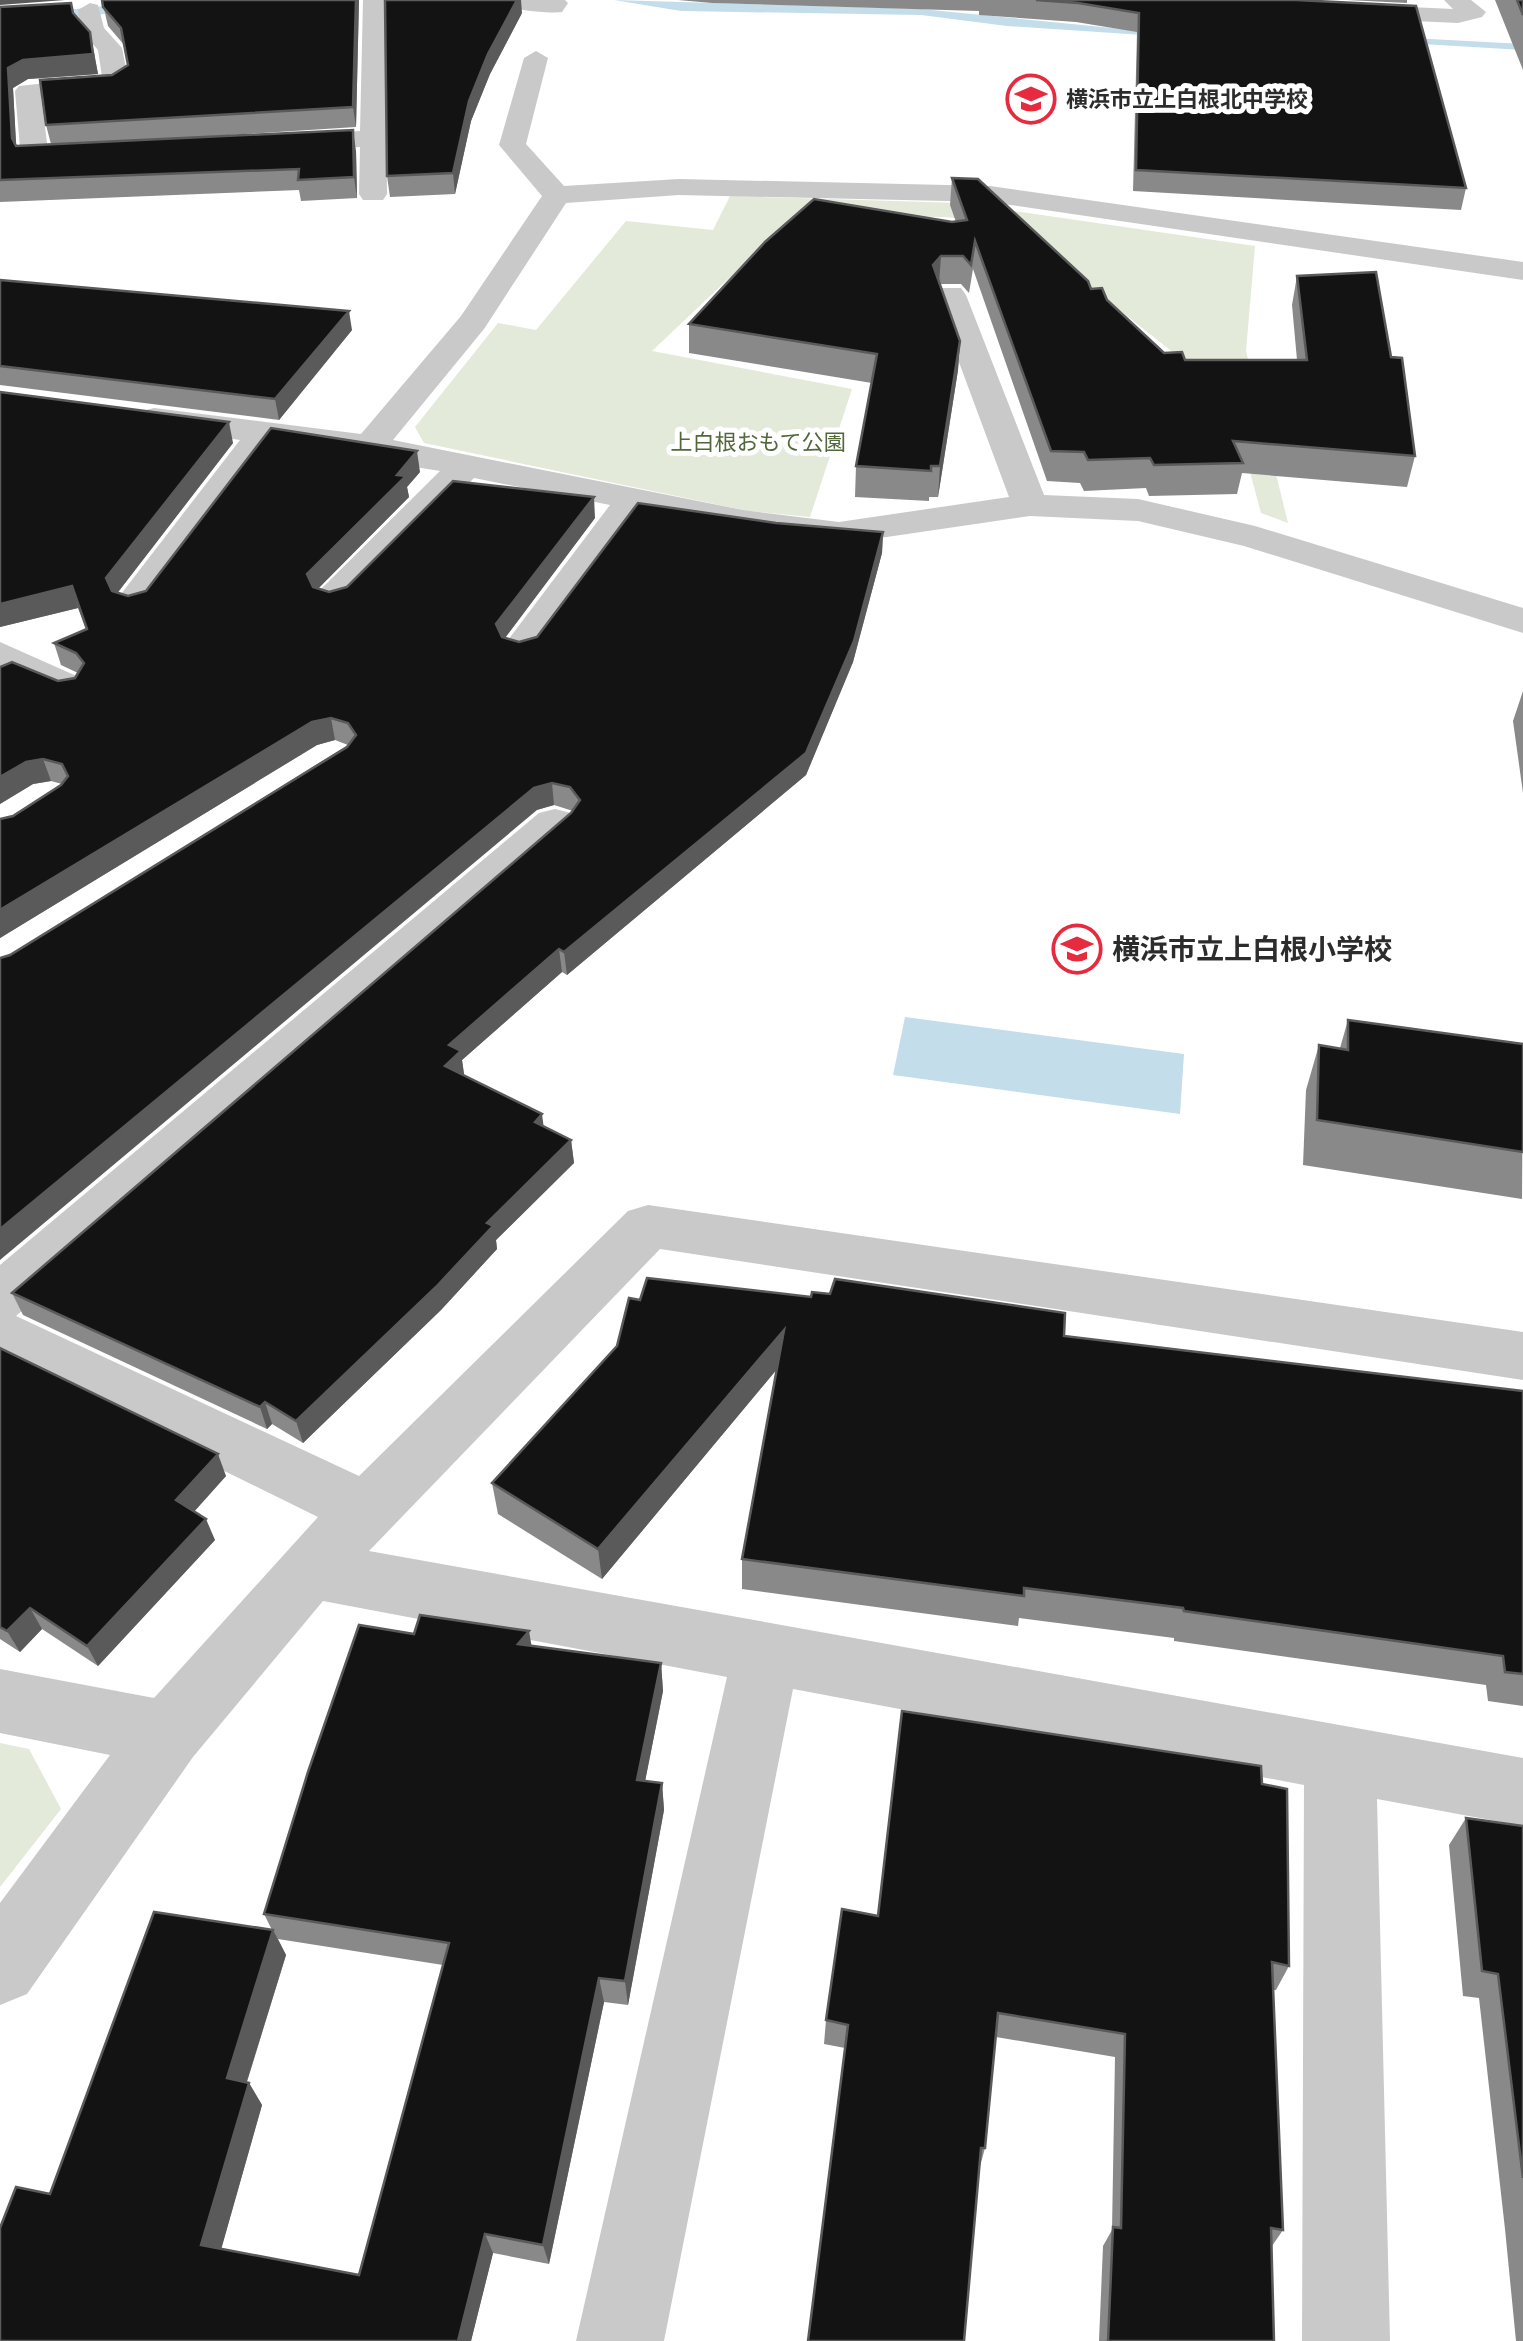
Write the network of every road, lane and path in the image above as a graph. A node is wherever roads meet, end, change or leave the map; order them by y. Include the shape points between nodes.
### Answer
1 (374, 0) edge
2 (497, 0) edge
3 (1455, 0) edge
4 (554, 7) dead end
5 (90, 10) dead end
6 (1321, 10) edge
7 (536, 58) dead end
8 (372, 138) junction
9 (253, 145) edge
10 (114, 154) edge
11 (374, 194) dead end
12 (557, 195) junction
13 (1523, 270) edge
14 (950, 295) edge
15 (113, 412) edge
16 (264, 432) junction
17 (370, 446) junction
18 (468, 462) junction
19 (634, 498) junction
20 (1030, 505) junction
21 (334, 598) edge
22 (135, 602) edge
23 (1523, 620) edge
24 (522, 648) edge
25 (0, 654) edge
26 (66, 686) edge
27 (554, 823) edge
28 (0, 1298) edge
29 (0, 1334) edge
30 (1523, 1356) edge
31 (365, 1509) junction
32 (309, 1569) junction
33 (768, 1650) junction
34 (0, 1701) edge
35 (168, 1734) junction
36 (1340, 1759) junction
37 (1523, 1792) edge
38 (0, 1966) edge
39 (620, 2341) edge
40 (1346, 2341) edge

1 - 8 street
2 - 4 street
3 - 6 street via 1474,12
5 - 10 street via 92,30 110,48 116,83 28,92 35,159
7 - 12 street via 512,145
8 - 9 street
8 - 11 street
12 - 13 street via 679,187 975,193
12 - 17 street via 473,322
14 - 20 street
15 - 16 street
16 - 17 street
16 - 22 street
17 - 18 street
18 - 19 street
18 - 21 street
19 - 20 street via 839,533
19 - 24 street
20 - 23 street via 1138,510 1255,537
25 - 26 street
27 - 28 street
29 - 31 street
30 - 31 street via 648,1226
31 - 32 street
32 - 33 street
32 - 35 street
33 - 36 street
33 - 39 street
34 - 35 street
35 - 38 street
36 - 37 street
36 - 40 street

